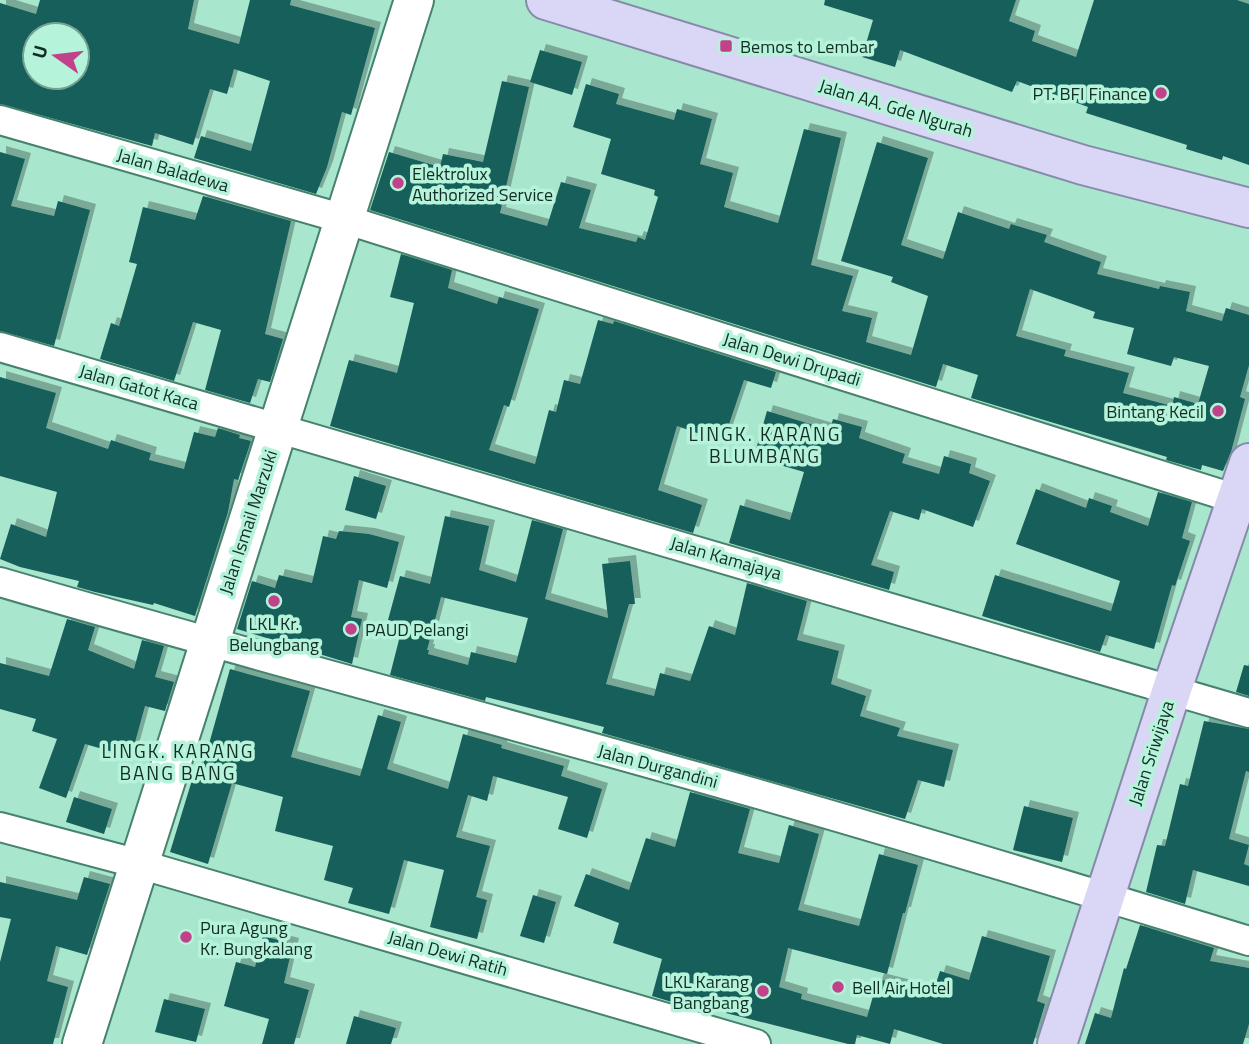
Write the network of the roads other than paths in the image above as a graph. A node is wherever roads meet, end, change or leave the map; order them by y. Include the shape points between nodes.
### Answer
1 (414, 0) edge
2 (546, 0) edge
3 (0, 120) edge
4 (1249, 208) edge
5 (345, 219) junction
6 (0, 347) edge
7 (279, 427) junction
8 (1249, 463) edge
9 (1244, 501) edge
10 (0, 582) edge
11 (210, 644) junction
12 (1172, 689) junction
13 (1249, 713) edge
14 (0, 827) edge
15 (139, 864) junction
16 (1105, 897) junction
17 (1249, 941) edge
18 (82, 1044) edge
19 (756, 1044) edge
20 (1057, 1044) edge

1 - 5 street, Jalan Ismail Marzuki
2 - 4 main road, Jalan AA. Gde Ngurah via 1083,165
3 - 5 street, Jalan Baladewa
5 - 7 street, Jalan Ismail Marzuki
5 - 9 street, Jalan Dewi Drupadi
6 - 7 street, Jalan Gatot Kaca
7 - 11 street, Jalan Ismail Marzuki
7 - 12 street, Jalan Kamajaya
8 - 9 main road, Jalan Sriwijaya
9 - 12 main road, Jalan Sriwijaya
10 - 11 street, Jalan Durgandini
11 - 15 street, Jalan Ismail Marzuki
11 - 16 street, Jalan Durgandini via 727,785
12 - 13 street, Jalan Kamajaya
12 - 16 main road, Jalan Sriwijaya
14 - 15 street, Jalan Dewi Ratih
15 - 18 street, Jalan Ismail Marzuki
15 - 19 street, Jalan Dewi Ratih
16 - 17 street, Jalan Durgandini
16 - 20 main road, Jalan Sriwijaya

